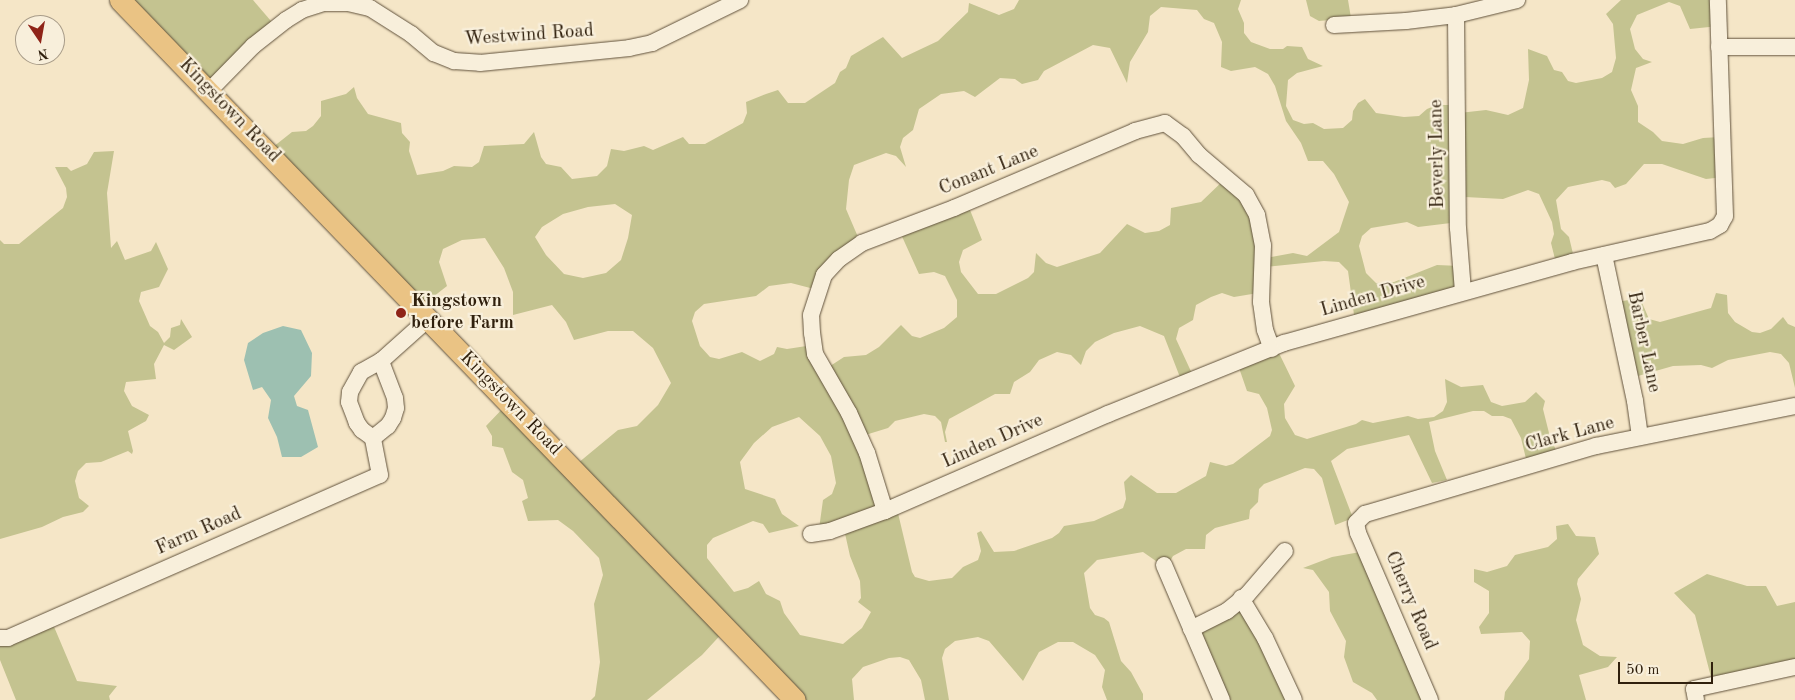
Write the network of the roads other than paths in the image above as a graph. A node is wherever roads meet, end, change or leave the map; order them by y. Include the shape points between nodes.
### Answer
1 (120, 0) edge
2 (740, 0) edge
3 (1517, 0) edge
4 (1718, 0) edge
5 (1456, 15) junction
6 (1334, 25) dead end
7 (1719, 47) junction
8 (1795, 47) edge
9 (209, 91) junction
10 (1604, 255) junction
11 (1463, 292) junction
12 (428, 319) junction
13 (1272, 349) junction
14 (381, 361) junction
15 (1795, 406) edge
16 (1640, 437) junction
17 (373, 438) junction
18 (885, 511) junction
19 (1360, 520) joint
20 (811, 534) dead end
21 (1285, 551) dead end
22 (1164, 565) dead end
23 (1242, 598) junction
24 (1191, 629) junction
25 (0, 638) edge
26 (1795, 667) edge
27 (795, 700) edge
28 (1222, 700) edge
29 (1294, 700) edge
30 (1430, 700) edge
31 (1696, 700) edge

1 - 9 main road, Kingstown Road
2 - 9 street, Westwind Road via 652,43 480,63 454,61 434,53 412,34 370,8 324,4 302,10 286,20 252,46
3 - 5 street
4 - 7 street, Linden Drive
5 - 6 street
5 - 11 street, Beverly Lane via 1458,228
7 - 8 street
7 - 10 street, Linden Drive via 1725,216 1720,225 1710,232
9 - 12 main road, Kingstown Road
10 - 11 street, Linden Drive
10 - 16 street, Barber Lane
11 - 13 street, Linden Drive
12 - 14 street
12 - 27 main road, Kingstown Road
13 - 18 street, Linden Drive via 1108,414
13 - 18 street, Conant Lane via 1260,302 1263,246 1257,216 1246,194 1199,155 1183,136 1165,124 1135,131 954,208 862,243 839,259 824,276 811,315 812,333 815,354 849,413 867,453
14 - 17 street via 396,408 388,426
14 - 17 street via 361,372 354,382 349,402 357,423
15 - 16 street, Clark Lane
16 - 19 street, Clark Lane via 1596,446 1365,514
17 - 25 street, Farm Road via 380,475 8,638
18 - 20 street, Linden Drive via 830,531
19 - 30 street, Cherry Road via 1356,523 1358,533
21 - 23 street
22 - 24 street
23 - 24 street via 1227,611
23 - 29 street
24 - 28 street
26 - 31 street via 1694,689

